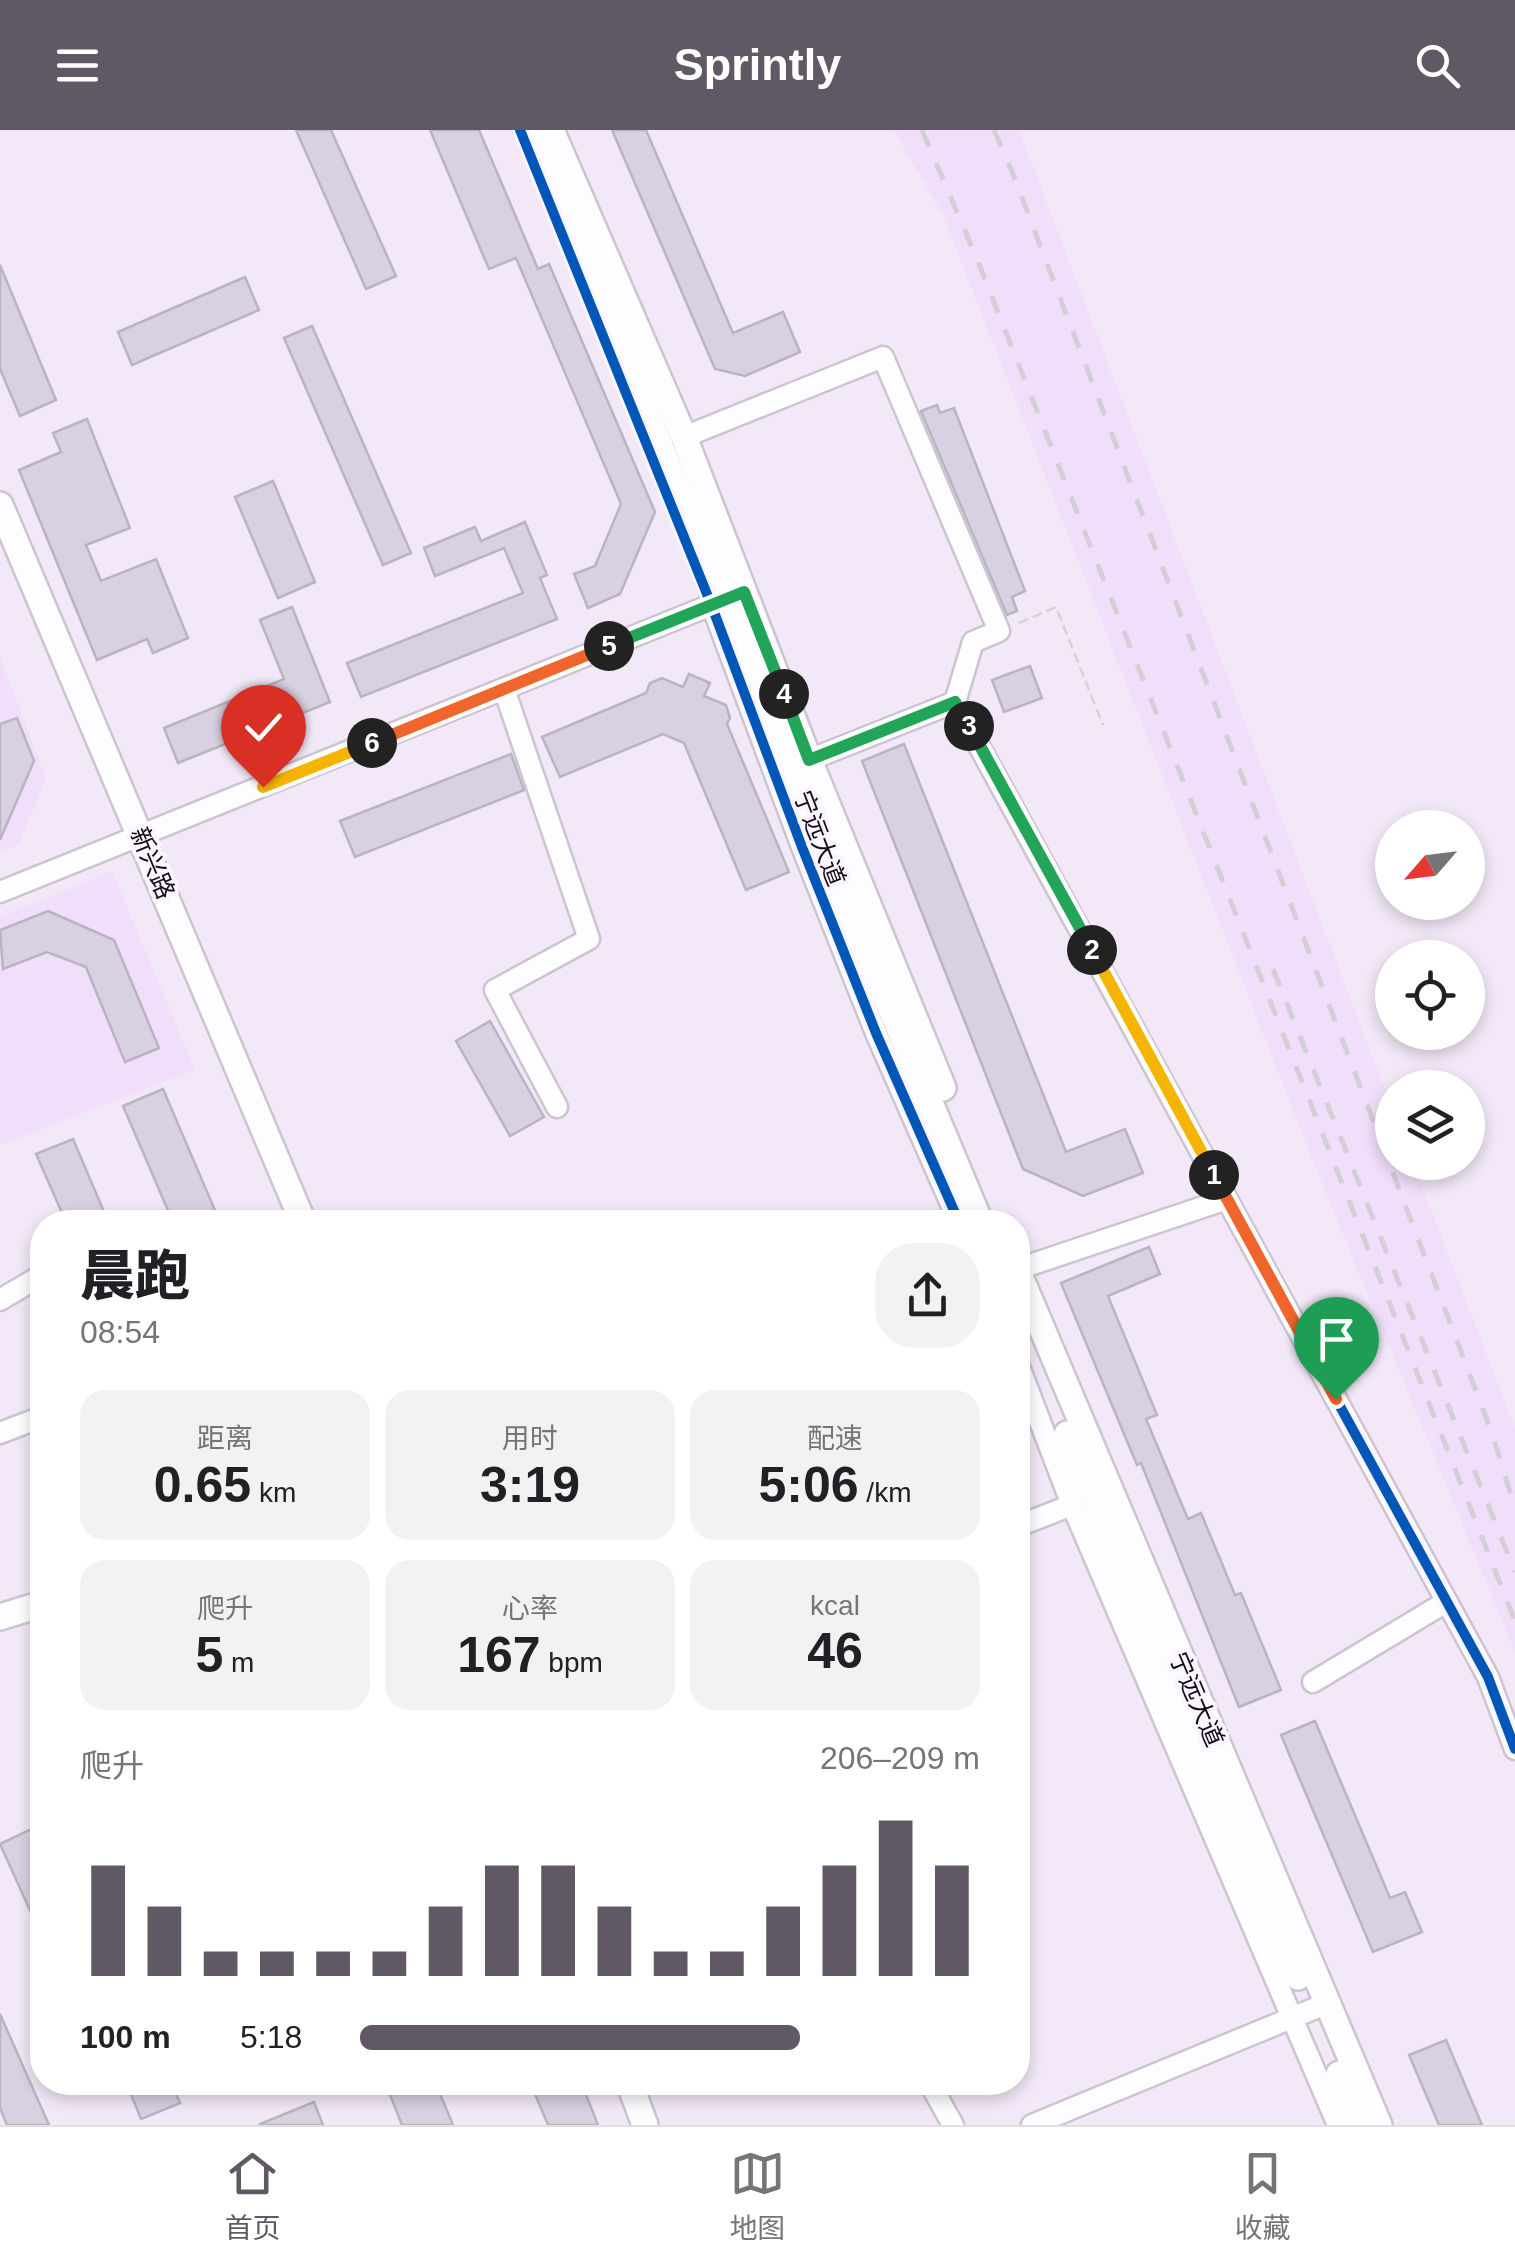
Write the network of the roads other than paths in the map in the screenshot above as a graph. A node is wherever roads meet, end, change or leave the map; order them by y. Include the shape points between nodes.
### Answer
1 (520, 130) edge
2 (532, 130) edge
3 (551, 130) edge
4 (684, 436) junction
5 (0, 505) edge
6 (0, 546) edge
7 (726, 598) junction
8 (504, 689) junction
9 (955, 702) junction
10 (809, 760) junction
11 (135, 840) junction
12 (0, 892) edge
13 (558, 1108) dead end
14 (1227, 1199) junction
15 (281, 1210) edge
16 (297, 1210) edge
17 (954, 1210) edge
18 (975, 1210) edge
19 (993, 1210) edge
20 (1030, 1266) edge
21 (30, 1282) edge
22 (0, 1300) edge
23 (1030, 1300) edge
24 (1030, 1341) edge
25 (1030, 1395) edge
26 (30, 1422) edge
27 (0, 1433) edge
28 (1072, 1505) junction
29 (1030, 1521) edge
30 (1446, 1602) junction
31 (30, 1608) edge
32 (0, 1617) edge
33 (1313, 1682) dead end
34 (1515, 1749) edge
35 (1311, 2011) junction
36 (635, 2095) edge
37 (651, 2095) edge
38 (936, 2095) edge
39 (645, 2125) edge
40 (662, 2125) edge
41 (952, 2125) edge
42 (1032, 2125) edge
43 (1338, 2125) edge
44 (1360, 2125) edge
45 (1379, 2125) edge

1 - 7 street, 宁远大道
2 - 7 main road, 宁远大道
3 - 4 main road, 宁远大道
4 - 7 main road, 宁远大道
4 - 9 street via 883,357 999,632 973,642
5 - 11 main road, 新兴路
6 - 11 main road, 新兴路
7 - 8 street
7 - 10 main road, 宁远大道
7 - 17 street, 宁远大道 via 802,847
7 - 18 main road, 宁远大道
8 - 11 street
8 - 13 street via 589,939 495,990
9 - 10 street
9 - 14 street
10 - 19 main road, 宁远大道
11 - 12 street
11 - 15 main road, 新兴路
11 - 16 main road, 新兴路
14 - 20 street
14 - 30 street
21 - 22 street
23 - 35 main road, 宁远大道
24 - 35 main road, 宁远大道
25 - 28 street, 宁远大道
26 - 27 street
28 - 29 street
28 - 35 street, 宁远大道
30 - 33 street
30 - 34 street via 1488,1677
31 - 32 main road
35 - 42 street
35 - 43 street, 宁远大道
35 - 44 main road, 宁远大道
35 - 45 main road, 宁远大道
36 - 39 main road
37 - 40 main road
38 - 41 street

